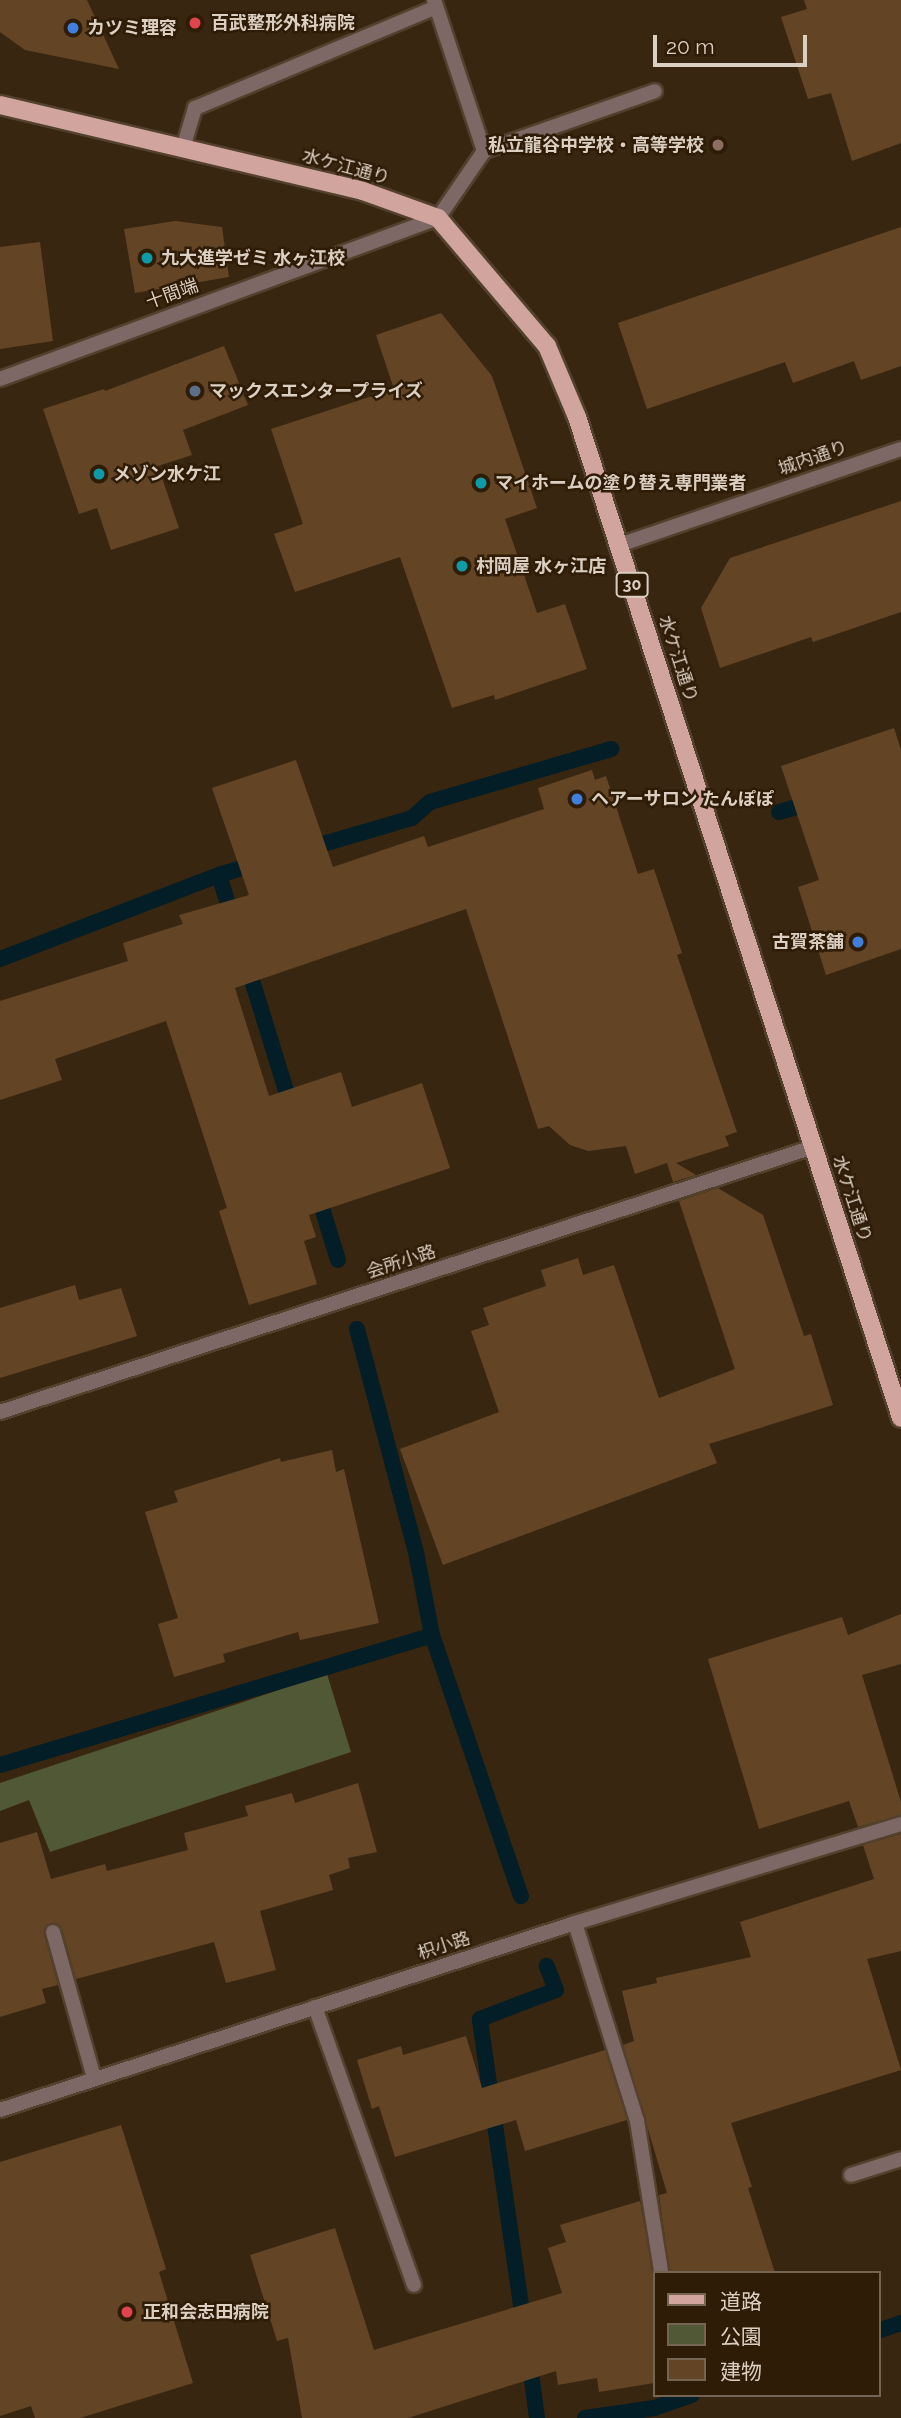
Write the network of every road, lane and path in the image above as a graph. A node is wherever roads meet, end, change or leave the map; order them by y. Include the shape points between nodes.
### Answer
1 (434, 4) edge
2 (655, 91) dead end
3 (0, 105) edge
4 (183, 148) junction
5 (484, 151) junction
6 (438, 218) junction
7 (0, 379) edge
8 (901, 449) edge
9 (619, 545) junction
10 (813, 1147) junction
11 (0, 1412) edge
12 (901, 1418) edge
13 (901, 1824) edge
14 (575, 1923) junction
15 (53, 1932) dead end
16 (315, 2007) junction
17 (94, 2078) junction
18 (0, 2110) edge
19 (901, 2159) edge
20 (851, 2175) dead end
21 (661, 2271) dead end
22 (414, 2285) dead end

1 - 4 street via 195,108
1 - 5 street
2 - 5 street
3 - 4 main road, 水ケ江通り / 30
4 - 6 main road, 水ケ江通り / 30 via 363,191
5 - 6 street
6 - 7 street, 十間端
6 - 9 main road, 水ケ江通り / 30 via 547,346 577,417
8 - 9 street, 城内通り
9 - 10 main road, 水ケ江通り / 30
10 - 11 street, 会所小路
10 - 12 main road, 水ケ江通り / 30
13 - 14 street, 枳小路
14 - 16 street, 枳小路
14 - 21 street via 637,2121
15 - 17 street
16 - 17 street, 枳小路
16 - 22 street
17 - 18 street, 枳小路
19 - 20 street

